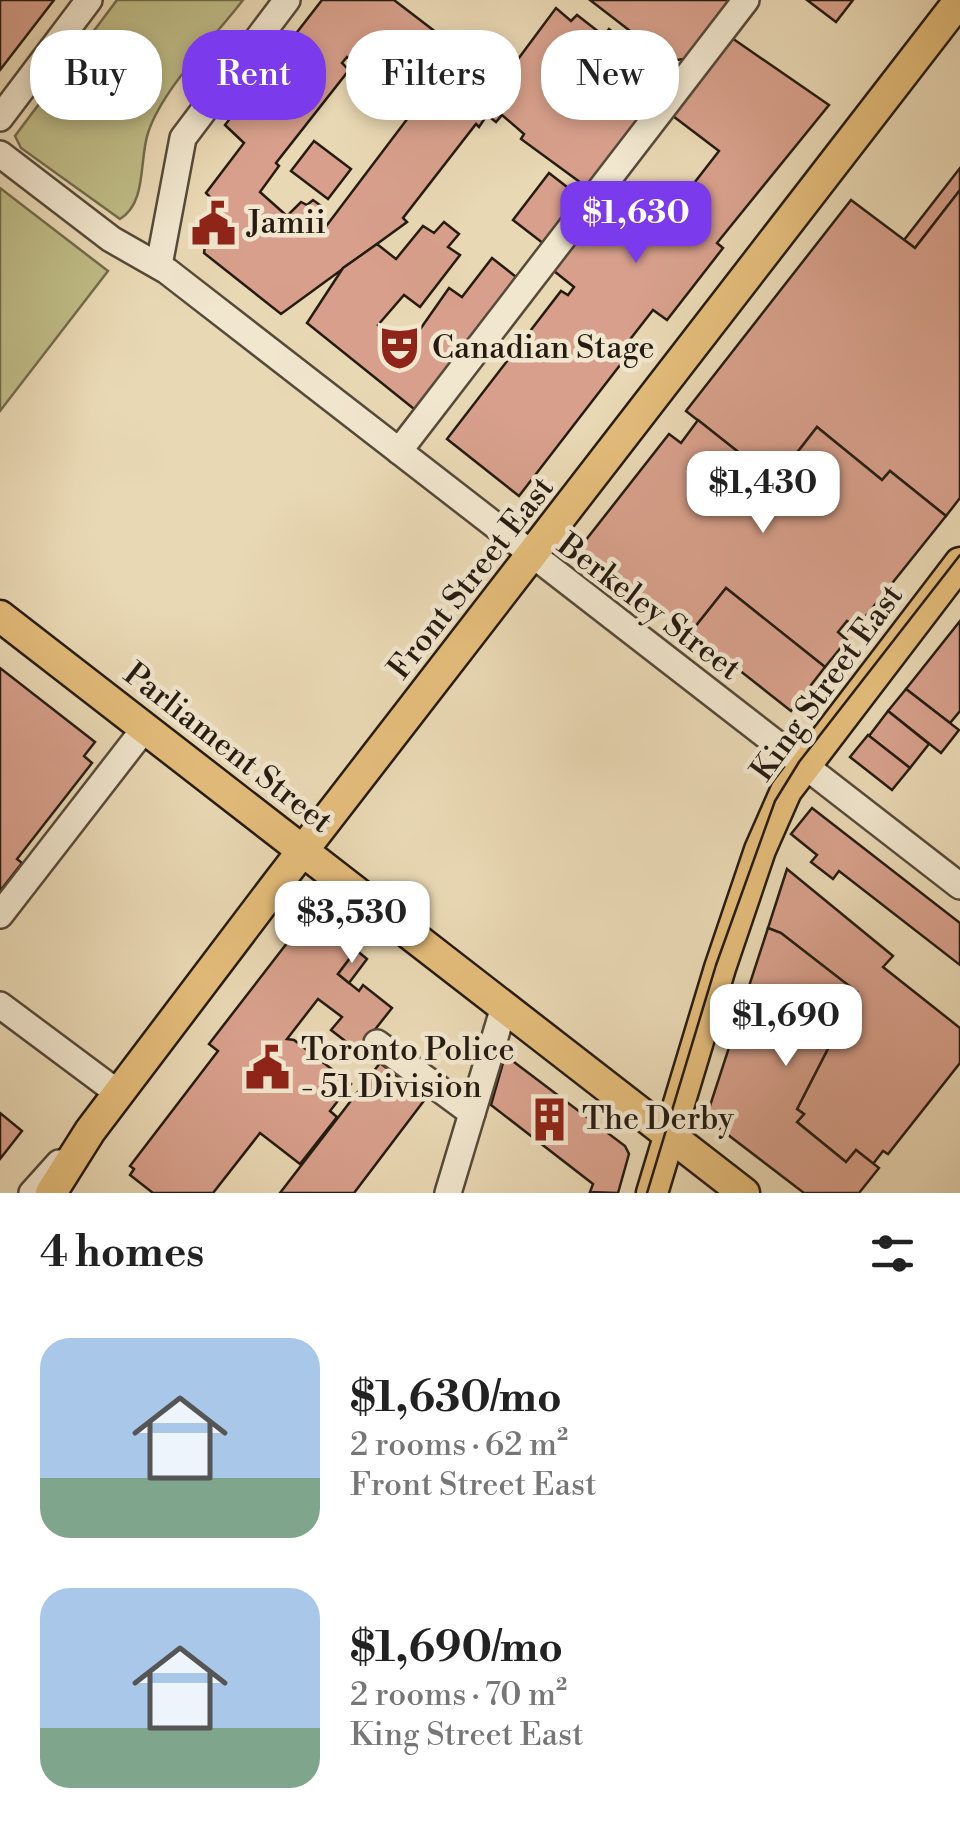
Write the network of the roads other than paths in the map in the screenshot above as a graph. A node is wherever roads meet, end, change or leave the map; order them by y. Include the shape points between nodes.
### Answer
1 (89, 0) edge
2 (287, 0) edge
3 (746, 0) edge
4 (960, 0) edge
5 (0, 118) edge
6 (0, 154) edge
7 (160, 265) junction
8 (399, 451) junction
9 (532, 557) junction
10 (960, 563) edge
11 (0, 616) edge
12 (145, 728) junction
13 (803, 765) junction
14 (302, 850) junction
15 (960, 886) edge
16 (0, 915) edge
17 (0, 1005) edge
18 (504, 1006) junction
19 (377, 1043) dead end
20 (118, 1093) junction
21 (472, 1113) junction
22 (90, 1130) junction
23 (670, 1134) junction
24 (32, 1193) edge
25 (52, 1193) edge
26 (448, 1193) edge
27 (652, 1193) edge
28 (744, 1193) edge

1 - 5 street
2 - 7 street via 183,138
3 - 8 street
4 - 9 main road, Front Street East
6 - 7 street, Berkeley Street via 111,239
7 - 8 street, Berkeley Street
8 - 9 street, Berkeley Street
9 - 13 street, Berkeley Street
9 - 14 main road, Front Street East
10 - 13 main road, King Street East
11 - 12 main road, Parliament Street
12 - 14 main road, Parliament Street
12 - 16 street
13 - 15 street, Berkeley Street
13 - 23 main road, King Street East via 760,850
14 - 18 main road, Parliament Street
14 - 20 main road, Front Street East
17 - 20 street
18 - 21 street
18 - 23 main road, Parliament Street
19 - 21 street
20 - 22 main road, Front Street East
21 - 26 street
22 - 24 street, Front Street East
22 - 25 main road
23 - 27 main road, King Street East
23 - 28 main road, Parliament Street

